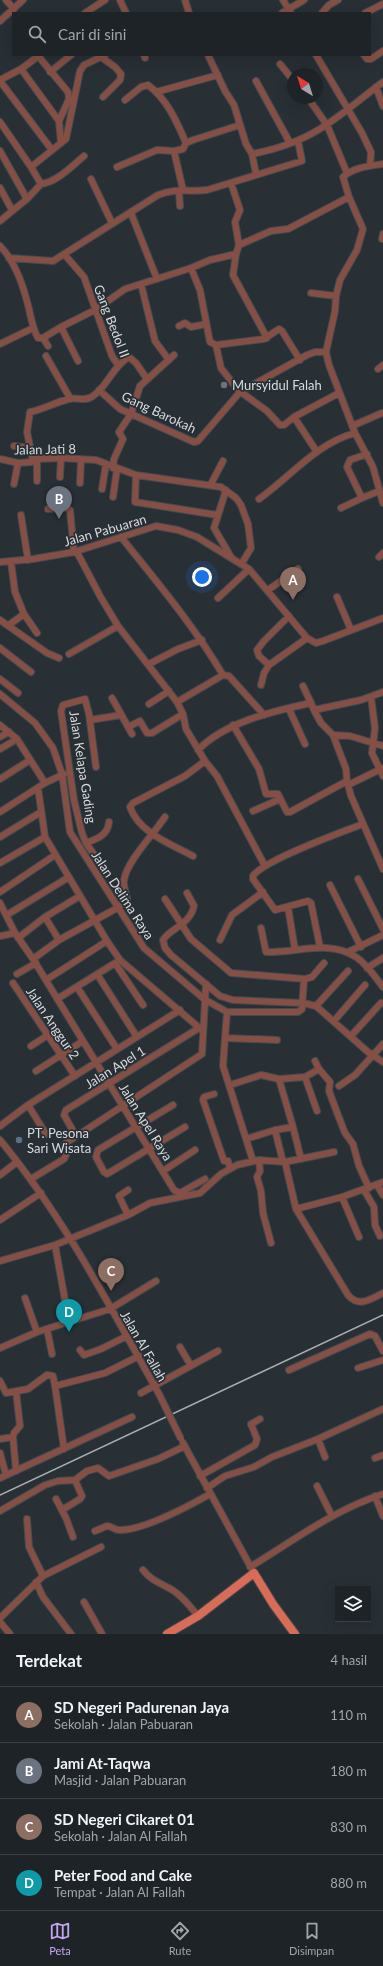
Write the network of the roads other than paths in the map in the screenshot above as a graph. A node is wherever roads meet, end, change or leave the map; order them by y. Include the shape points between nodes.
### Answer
1 (6, 0) edge
2 (23, 0) edge
3 (104, 0) edge
4 (120, 0) edge
5 (185, 0) edge
6 (283, 0) edge
7 (304, 0) edge
8 (338, 0) edge
9 (383, 4) edge
10 (14, 8) junction
11 (290, 11) edge
12 (86, 12) edge
13 (126, 12) edge
14 (189, 12) edge
15 (323, 12) edge
16 (368, 12) edge
17 (0, 21) edge
18 (383, 51) edge
19 (39, 56) edge
20 (70, 56) edge
21 (103, 56) edge
22 (208, 56) edge
23 (317, 56) edge
24 (365, 56) edge
25 (280, 64) dead end
26 (21, 69) junction
27 (50, 72) junction
28 (287, 73) edge
29 (218, 75) junction
30 (0, 80) edge
31 (256, 81) dead end
32 (383, 82) edge
33 (376, 87) junction
34 (156, 92) junction
35 (103, 98) dead end
36 (125, 100) dead end
37 (312, 104) edge
38 (383, 106) edge
39 (347, 109) junction
40 (59, 121) junction
41 (0, 122) edge
42 (240, 125) junction
43 (327, 125) junction
44 (298, 140) junction
45 (61, 143) junction
46 (186, 143) junction
47 (290, 144) junction
48 (52, 150) junction
49 (174, 151) junction
50 (252, 154) junction
51 (1, 155) edge
52 (84, 156) dead end
53 (383, 164) edge
54 (370, 166) junction
55 (31, 167) junction
56 (117, 167) dead end
57 (348, 173) junction
58 (256, 174) junction
59 (91, 179) dead end
60 (231, 183) junction
61 (41, 184) junction
62 (0, 188) edge
63 (181, 190) junction
64 (350, 197) junction
65 (28, 199) junction
66 (180, 206) dead end
67 (12, 210) junction
68 (131, 213) junction
69 (0, 221) edge
70 (112, 223) junction
71 (239, 245) junction
72 (0, 246) edge
73 (64, 254) junction
74 (236, 254) junction
75 (9, 258) junction
76 (191, 268) junction
77 (157, 279) junction
78 (141, 284) junction
79 (310, 294) dead end
80 (336, 296) junction
81 (96, 310) junction
82 (206, 324) junction
83 (179, 326) dead end
84 (61, 327) junction
85 (33, 328) junction
86 (43, 338) junction
87 (267, 338) junction
88 (0, 344) edge
89 (216, 345) junction
90 (48, 346) dead end
91 (326, 352) junction
92 (46, 356) dead end
93 (300, 360) junction
94 (78, 361) dead end
95 (118, 366) junction
96 (147, 379) junction
97 (99, 390) junction
98 (240, 392) junction
99 (339, 393) junction
100 (70, 398) junction
101 (382, 413) edge
102 (131, 414) junction
103 (294, 417) junction
104 (352, 426) junction
105 (355, 433) junction
106 (14, 446) dead end
107 (30, 448) junction
108 (317, 452) junction
109 (367, 454) junction
110 (61, 458) junction
111 (0, 459) edge
112 (35, 460) junction
113 (81, 460) junction
114 (223, 461) dead end
115 (18, 463) junction
116 (106, 464) junction
117 (115, 468) junction
118 (136, 475) junction
119 (60, 477) dead end
120 (37, 481) dead end
121 (80, 483) dead end
122 (14, 484) dead end
123 (211, 484) junction
124 (102, 489) dead end
125 (226, 490) junction
126 (381, 493) edge
127 (113, 496) dead end
128 (362, 498) junction
129 (259, 499) dead end
130 (383, 503) edge
131 (342, 508) dead end
132 (48, 509) dead end
133 (20, 515) dead end
134 (217, 515) junction
135 (121, 537) junction
136 (74, 552) junction
137 (232, 557) junction
138 (28, 560) junction
139 (0, 562) edge
140 (11, 562) junction
141 (242, 563) junction
142 (249, 569) junction
143 (298, 569) dead end
144 (268, 590) junction
145 (337, 597) dead end
146 (218, 598) dead end
147 (24, 614) junction
148 (288, 616) junction
149 (383, 618) edge
150 (0, 620) edge
151 (9, 625) junction
152 (118, 626) junction
153 (351, 630) junction
154 (37, 633) dead end
155 (307, 638) junction
156 (202, 640) junction
157 (0, 648) edge
158 (69, 654) dead end
159 (59, 658) dead end
160 (149, 664) junction
161 (269, 665) junction
162 (32, 672) dead end
163 (223, 675) junction
164 (0, 679) edge
165 (261, 685) dead end
166 (303, 686) dead end
167 (169, 691) junction
168 (383, 692) edge
169 (18, 693) dead end
170 (0, 694) edge
171 (371, 697) junction
172 (112, 698) dead end
173 (177, 702) junction
174 (311, 703) junction
175 (148, 704) dead end
176 (289, 709) junction
177 (314, 710) junction
178 (183, 714) junction
179 (121, 715) junction
180 (264, 716) junction
181 (90, 720) junction
182 (0, 725) edge
183 (233, 725) junction
184 (128, 727) junction
185 (9, 732) junction
186 (132, 734) dead end
187 (333, 734) junction
188 (0, 737) edge
189 (17, 739) junction
190 (305, 744) dead end
191 (372, 744) junction
192 (383, 746) edge
193 (0, 749) edge
194 (198, 750) junction
195 (30, 760) junction
196 (205, 761) junction
197 (96, 767) dead end
198 (382, 772) edge
199 (66, 773) junction
200 (0, 779) edge
201 (45, 783) junction
202 (347, 783) junction
203 (38, 788) junction
204 (280, 799) junction
205 (253, 811) dead end
206 (0, 812) edge
207 (41, 812) junction
208 (165, 817) dead end
209 (109, 822) dead end
210 (363, 824) junction
211 (154, 835) junction
212 (0, 837) edge
213 (45, 837) junction
214 (86, 843) junction
215 (55, 855) junction
216 (193, 856) dead end
217 (382, 862) edge
218 (0, 863) edge
219 (265, 866) junction
220 (107, 873) dead end
221 (69, 877) junction
222 (358, 878) dead end
223 (330, 885) dead end
224 (0, 892) edge
225 (264, 892) junction
226 (187, 893) dead end
227 (80, 896) junction
228 (165, 899) dead end
229 (0, 904) edge
230 (288, 906) junction
231 (118, 908) junction
232 (10, 914) dead end
233 (46, 917) junction
234 (94, 920) junction
235 (181, 926) junction
236 (261, 928) dead end
237 (383, 929) edge
238 (17, 935) junction
239 (383, 935) edge
240 (0, 936) edge
241 (59, 940) junction
242 (220, 940) dead end
243 (107, 941) junction
244 (361, 946) junction
245 (320, 947) junction
246 (295, 950) junction
247 (348, 952) junction
248 (383, 958) edge
249 (35, 961) junction
250 (118, 962) junction
251 (324, 963) dead end
252 (367, 968) junction
253 (348, 971) dead end
254 (17, 974) dead end
255 (97, 974) junction
256 (304, 979) junction
257 (46, 980) junction
258 (13, 983) dead end
259 (206, 984) junction
260 (365, 986) dead end
261 (77, 987) junction
262 (383, 987) edge
263 (57, 999) junction
264 (204, 999) junction
265 (381, 1003) dead end
266 (143, 1005) dead end
267 (303, 1005) junction
268 (316, 1006) junction
269 (180, 1010) junction
270 (228, 1012) junction
271 (334, 1021) junction
272 (201, 1029) junction
273 (48, 1035) junction
274 (351, 1036) junction
275 (136, 1037) junction
276 (226, 1038) junction
277 (277, 1040) dead end
278 (83, 1041) junction
279 (383, 1044) edge
280 (31, 1046) dead end
281 (117, 1049) junction
282 (61, 1055) junction
283 (373, 1055) junction
284 (315, 1061) dead end
285 (96, 1062) junction
286 (383, 1062) edge
287 (319, 1069) junction
288 (36, 1071) dead end
289 (75, 1076) junction
290 (305, 1077) junction
291 (279, 1079) junction
292 (109, 1084) junction
293 (230, 1085) junction
294 (339, 1086) dead end
295 (214, 1094) dead end
296 (30, 1105) junction
297 (122, 1105) junction
298 (173, 1105) dead end
299 (317, 1111) dead end
300 (0, 1126) edge
301 (136, 1126) junction
302 (185, 1127) dead end
303 (293, 1128) junction
304 (275, 1130) junction
305 (0, 1131) edge
306 (46, 1134) dead end
307 (76, 1136) junction
308 (246, 1139) junction
309 (0, 1140) edge
310 (3, 1149) edge
311 (150, 1149) junction
312 (195, 1150) dead end
313 (334, 1152) dead end
314 (301, 1159) junction
315 (256, 1160) junction
316 (17, 1162) junction
317 (284, 1162) junction
318 (230, 1168) junction
319 (164, 1171) junction
320 (0, 1174) edge
321 (31, 1179) junction
322 (205, 1179) dead end
323 (380, 1184) edge
324 (366, 1189) junction
325 (128, 1190) dead end
326 (41, 1193) junction
327 (383, 1194) edge
328 (342, 1197) junction
329 (296, 1209) junction
330 (128, 1215) junction
331 (0, 1220) edge
332 (380, 1236) dead end
333 (358, 1237) dead end
334 (70, 1239) junction
335 (271, 1243) dead end
336 (55, 1245) junction
337 (0, 1261) edge
338 (156, 1281) dead end
339 (383, 1293) edge
340 (25, 1298) dead end
341 (110, 1309) junction
342 (69, 1322) junction
343 (47, 1329) junction
344 (37, 1332) junction
345 (127, 1336) junction
346 (0, 1347) edge
347 (180, 1347) dead end
348 (80, 1350) dead end
349 (218, 1351) dead end
350 (383, 1351) edge
351 (52, 1354) dead end
352 (139, 1356) junction
353 (383, 1360) edge
354 (191, 1366) junction
355 (358, 1368) dead end
356 (289, 1370) dead end
357 (0, 1381) edge
358 (55, 1386) junction
359 (155, 1386) junction
360 (16, 1391) junction
361 (141, 1393) dead end
362 (383, 1410) edge
363 (132, 1417) dead end
364 (260, 1418) dead end
365 (13, 1437) junction
366 (0, 1439) edge
367 (318, 1439) junction
368 (185, 1446) junction
369 (64, 1449) junction
370 (0, 1453) edge
371 (383, 1455) edge
372 (325, 1457) dead end
373 (375, 1458) dead end
374 (16, 1471) junction
375 (200, 1476) junction
376 (3, 1477) edge
377 (75, 1480) junction
378 (317, 1486) dead end
379 (208, 1491) junction
380 (383, 1494) edge
381 (375, 1496) junction
382 (56, 1499) dead end
383 (62, 1510) junction
384 (0, 1511) edge
385 (332, 1516) junction
386 (383, 1516) edge
387 (26, 1519) dead end
388 (95, 1531) dead end
389 (73, 1537) dead end
390 (101, 1547) dead end
391 (144, 1570) dead end
392 (252, 1570) junction
393 (43, 1576) junction
394 (36, 1582) junction
395 (84, 1602) dead end
396 (198, 1616) junction
397 (0, 1618) edge
398 (0, 1622) edge
399 (10, 1634) edge
400 (70, 1634) edge
401 (102, 1634) edge
402 (167, 1634) edge
403 (295, 1634) edge

1 - 10 street
2 - 10 street
3 - 12 street
4 - 13 street
5 - 14 street
6 - 11 street
7 - 11 street
8 - 15 street
9 - 16 street
10 - 17 street
18 - 24 street via 371,59
19 - 26 street
19 - 27 street
20 - 27 street
21 - 35 street via 121,74 120,80
21 - 45 street via 84,65 80,70 68,134
22 - 29 street
23 - 39 street
25 - 28 street
26 - 30 street
26 - 40 street
27 - 40 street via 70,99
29 - 34 street
29 - 42 street via 234,105
30 - 48 street
31 - 47 street
32 - 33 street
33 - 38 street
33 - 39 street
34 - 36 street via 148,85 141,87
34 - 46 street via 170,110
37 - 43 street
39 - 43 street
39 - 54 street via 356,120 371,152
40 - 45 street
41 - 55 street
42 - 46 street
42 - 50 street
43 - 44 street
43 - 57 street
44 - 47 street
44 - 58 street via 302,161
45 - 48 street
46 - 49 street via 183,149
47 - 50 street
48 - 55 street
49 - 56 street via 157,150
49 - 63 street
50 - 58 street
51 - 65 street
52 - 61 street via 48,184
53 - 54 street
54 - 57 street
55 - 61 street
57 - 64 street via 343,177
58 - 60 street
59 - 70 street
60 - 63 street via 207,190
60 - 71 street via 240,212 235,222
61 - 65 street
62 - 67 street
63 - 66 street
63 - 68 street via 158,195
64 - 71 street via 288,229 271,232
64 - 80 street via 363,229 357,250 340,280
65 - 67 street
67 - 69 street
68 - 70 street
68 - 77 street
70 - 73 street
71 - 74 street
72 - 75 street
73 - 75 street via 51,262
73 - 81 street, Gang Bedol II via 84,277
74 - 76 street
74 - 87 street via 233,275
75 - 85 street via 22,286
76 - 77 street
76 - 82 street via 200,290
77 - 78 street
78 - 81 street via 125,289
78 - 96 street via 155,340 172,358
79 - 80 street
80 - 91 street
81 - 84 street
81 - 95 street, Gang Bedol II
82 - 83 street via 191,327 185,323
82 - 89 street via 209,340
84 - 86 street
84 - 94 street
85 - 86 street via 38,338
85 - 88 street
86 - 90 street
87 - 89 street
87 - 93 street via 276,329 282,331
89 - 98 street via 221,368
91 - 93 street via 315,352
91 - 99 street
92 - 100 street
93 - 98 street
95 - 96 street via 128,357 132,358
95 - 97 street, Gang Bedol II
96 - 102 street via 140,386
97 - 100 street, Gang Bedol II via 85,400
97 - 102 street, Gang Barokah via 120,409
98 - 102 street, Gang Barokah via 198,441 194,442
98 - 103 street via 267,411 280,425
99 - 103 street
99 - 104 street
100 - 107 street, Gang Bedol II via 28,413 27,432
101 - 104 street
102 - 117 street via 119,432 123,439 114,459
103 - 108 street
104 - 105 street
105 - 108 street
105 - 109 street
106 - 107 street
107 - 112 street, Gang Bedol II
108 - 129 street
109 - 126 street
109 - 128 street via 350,460 347,467
110 - 112 street, Jalan Jati 8
110 - 113 street, Jalan Jati 8
110 - 119 street
111 - 115 street, Jalan Jati 8
112 - 115 street, Jalan Jati 8
112 - 120 street, Gang Bedol II
113 - 116 street, Jalan Jati 8 via 96,460
113 - 121 street
114 - 123 street
115 - 122 street
116 - 117 street, Jalan Jati 8
116 - 124 street
117 - 118 street, Jalan Jati 8
117 - 127 street
118 - 123 street, Jalan Jati 8
118 - 134 street via 136,502
123 - 125 street, Jalan Jati 8
125 - 134 street
125 - 141 street via 241,505 248,524 251,548
126 - 128 street
126 - 130 street
128 - 131 street
132 - 136 street via 70,510
133 - 138 street
134 - 137 street via 214,530
135 - 136 street, Jalan Pabuaran
135 - 137 street, Jalan Pabuaran via 156,526 166,527 197,537
135 - 156 street
136 - 138 street, Jalan Pabuaran
136 - 152 street via 78,554
137 - 141 street, Jalan Pabuaran
138 - 140 street, Jalan Pabuaran
139 - 140 street, Jalan Pabuaran
140 - 147 street via 15,592
141 - 142 street, Jalan Pabuaran
142 - 144 street, Jalan Pabuaran
142 - 146 street
143 - 144 street
144 - 148 street, Jalan Pabuaran
145 - 153 street
147 - 151 street
147 - 154 street
148 - 155 street, Jalan Pabuaran
148 - 161 street via 257,650 259,656
149 - 153 street
150 - 151 street
151 - 159 street via 47,653
152 - 158 street
152 - 160 street
153 - 155 street via 316,643
155 - 161 street
156 - 160 street
156 - 163 street
157 - 162 street
160 - 167 street
161 - 165 street via 264,672
163 - 173 street
163 - 180 street via 233,679
164 - 169 street
166 - 174 street
167 - 173 street
167 - 175 street
168 - 171 street
170 - 199 street via 39,727
171 - 177 street
171 - 191 street via 375,728
172 - 179 street
173 - 178 street
174 - 176 street
174 - 177 street
176 - 180 street
176 - 190 street
177 - 187 street via 321,723
178 - 184 street via 152,733 147,732 140,721
178 - 194 street via 186,730
179 - 181 street
179 - 184 street
180 - 183 street
181 - 197 street
181 - 199 street, Jalan Kelapa Gading via 84,699 63,706 61,711
182 - 185 street
183 - 194 street via 217,733
183 - 204 street via 259,769 266,794 277,793
184 - 186 street
185 - 188 street
185 - 189 street
187 - 191 street via 350,736
187 - 202 street via 346,769
189 - 193 street
189 - 195 street
191 - 192 street
191 - 198 street via 372,756
194 - 196 street
195 - 200 street
195 - 201 street
196 - 211 street via 185,776 133,802 130,807 132,812
196 - 219 street via 217,776
198 - 202 street
199 - 201 street
199 - 214 street, Jalan Kelapa Gading
199 - 231 street, Jalan Delima Raya via 70,832
201 - 203 street
202 - 204 street via 290,812 286,811
202 - 210 street
203 - 206 street
203 - 207 street
204 - 205 street
207 - 212 street
207 - 213 street
208 - 211 street
209 - 214 street via 104,834
210 - 217 street
210 - 219 street via 311,844
211 - 216 street
211 - 231 street via 133,859 124,879 127,899
213 - 215 street
213 - 218 street
214 - 220 street, Jalan Kelapa Gading
215 - 221 street
215 - 224 street
219 - 225 street via 253,876
221 - 227 street
221 - 232 street
222 - 237 street
223 - 244 street
225 - 230 street via 275,910
225 - 242 street via 232,915
226 - 235 street via 194,906
227 - 233 street
227 - 234 street
228 - 235 street
229 - 238 street, Jalan Apel Raya
230 - 245 street via 311,903
230 - 246 street
231 - 234 street
231 - 264 street, Jalan Delima Raya via 144,948
233 - 238 street
233 - 241 street
234 - 241 street
234 - 243 street
235 - 256 street via 201,949 231,973
235 - 259 street via 164,938 166,948
236 - 246 street via 266,952
238 - 240 street
238 - 249 street, Jalan Apel Raya
239 - 244 street
241 - 249 street
243 - 250 street
243 - 257 street
244 - 247 street
245 - 246 street
245 - 247 street
247 - 252 street
248 - 252 street
249 - 254 street
249 - 257 street, Jalan Apel Raya
250 - 255 street
250 - 266 street
250 - 269 street
251 - 256 street via 312,977
252 - 262 street
253 - 268 street
255 - 261 street
255 - 275 street
256 - 267 street
257 - 263 street, Jalan Apel Raya
258 - 273 street, Jalan Anggur 2
259 - 264 street
259 - 267 street via 220,996 233,1000
260 - 271 street
261 - 263 street
261 - 281 street
263 - 278 street, Jalan Apel Raya
264 - 270 street, Jalan Delima Raya
264 - 272 street
265 - 274 street
267 - 268 street
267 - 270 street, Jalan Delima Raya via 297,1013
268 - 271 street
269 - 272 street
269 - 275 street
270 - 276 street
271 - 274 street
272 - 292 street, Jalan Apel 1
272 - 297 street via 202,1054
273 - 280 street
273 - 282 street, Jalan Anggur 2
274 - 283 street
275 - 281 street
276 - 277 street
276 - 293 street via 223,1066
278 - 282 street
278 - 285 street, Jalan Apel Raya
279 - 283 street
281 - 285 street
282 - 288 street
282 - 289 street, Jalan Anggur 2
283 - 286 street
283 - 294 street via 355,1075
284 - 287 street
285 - 289 street
285 - 292 street, Jalan Apel Raya
287 - 290 street
287 - 324 street via 330,1084 329,1091 344,1131 353,1144
289 - 296 street
290 - 291 street
290 - 299 street
291 - 293 street via 261,1075
291 - 303 street
292 - 297 street, Jalan Apel Raya
292 - 307 street, Jalan Apel 1 via 65,1112
293 - 308 street
295 - 318 street via 204,1097 203,1100 224,1161 228,1161
296 - 300 street
296 - 305 street
296 - 306 street
297 - 301 street, Jalan Apel Raya
297 - 307 street
298 - 301 street
301 - 311 street, Jalan Apel Raya
301 - 311 street via 98,1150 96,1157 104,1172 107,1174
302 - 311 street
303 - 304 street
303 - 314 street
304 - 308 street
304 - 317 street
307 - 321 street via 63,1146 66,1155 64,1159
308 - 315 street
309 - 310 street, Jalan Al Fallah
310 - 316 street, Jalan Al Fallah
311 - 319 street, Jalan Apel Raya
312 - 319 street
313 - 314 street
314 - 317 street
315 - 317 street
315 - 318 street
315 - 335 street via 260,1172 257,1177 263,1213
316 - 320 street
316 - 321 street, Jalan Al Fallah
317 - 329 street
318 - 330 street via 200,1193 150,1203
319 - 322 street, Jalan Apel Raya via 178,1193
321 - 326 street, Jalan Al Fallah
323 - 324 street
323 - 327 street
324 - 328 street
324 - 332 street via 374,1206 375,1224
325 - 330 street via 119,1196
326 - 331 street
326 - 334 street, Jalan Al Fallah
328 - 329 street
328 - 333 street
329 - 339 street via 352,1300 362,1303
330 - 334 street
334 - 336 street
334 - 341 street, Jalan Al Fallah
336 - 337 street
336 - 342 street
338 - 341 street
340 - 344 street
341 - 342 street
341 - 345 street, Jalan Al Fallah
342 - 343 street
343 - 344 street
343 - 351 street
344 - 346 street
345 - 348 street via 84,1355
345 - 352 street, Jalan Al Fallah
347 - 354 street
349 - 354 street
350 - 356 street via 375,1336 370,1334
352 - 358 street via 105,1373
352 - 359 street, Jalan Al Fallah
353 - 355 street
354 - 359 street
357 - 360 street via 5,1392
358 - 360 street via 53,1376 47,1375 28,1389
358 - 369 street
359 - 361 street
359 - 368 street, Jalan Al Fallah, bridge
360 - 365 street via 20,1426
362 - 367 street
363 - 369 street
364 - 375 street via 251,1424 257,1439 255,1445
365 - 366 street
365 - 374 street
367 - 372 street
367 - 379 street via 247,1470 225,1476
368 - 375 street, Jalan Al Fallah
368 - 377 street via 158,1459 111,1475 107,1476 98,1468
369 - 374 street
370 - 376 street
371 - 373 street
374 - 376 street
375 - 379 street, Jalan Al Fallah
377 - 383 street via 82,1496 80,1500
377 - 384 street via 45,1485
378 - 385 street
379 - 388 street via 184,1508 144,1524 119,1530 107,1526
379 - 392 street, Jalan Al Fallah
380 - 381 street
381 - 385 street
381 - 386 street
382 - 383 street
383 - 389 street
385 - 392 street
387 - 393 street via 29,1547
390 - 393 street
391 - 396 street via 154,1581 185,1600
392 - 396 main road
392 - 403 main road
393 - 394 street
394 - 397 street
394 - 400 street via 43,1597
395 - 401 street
396 - 402 main road
398 - 399 street

